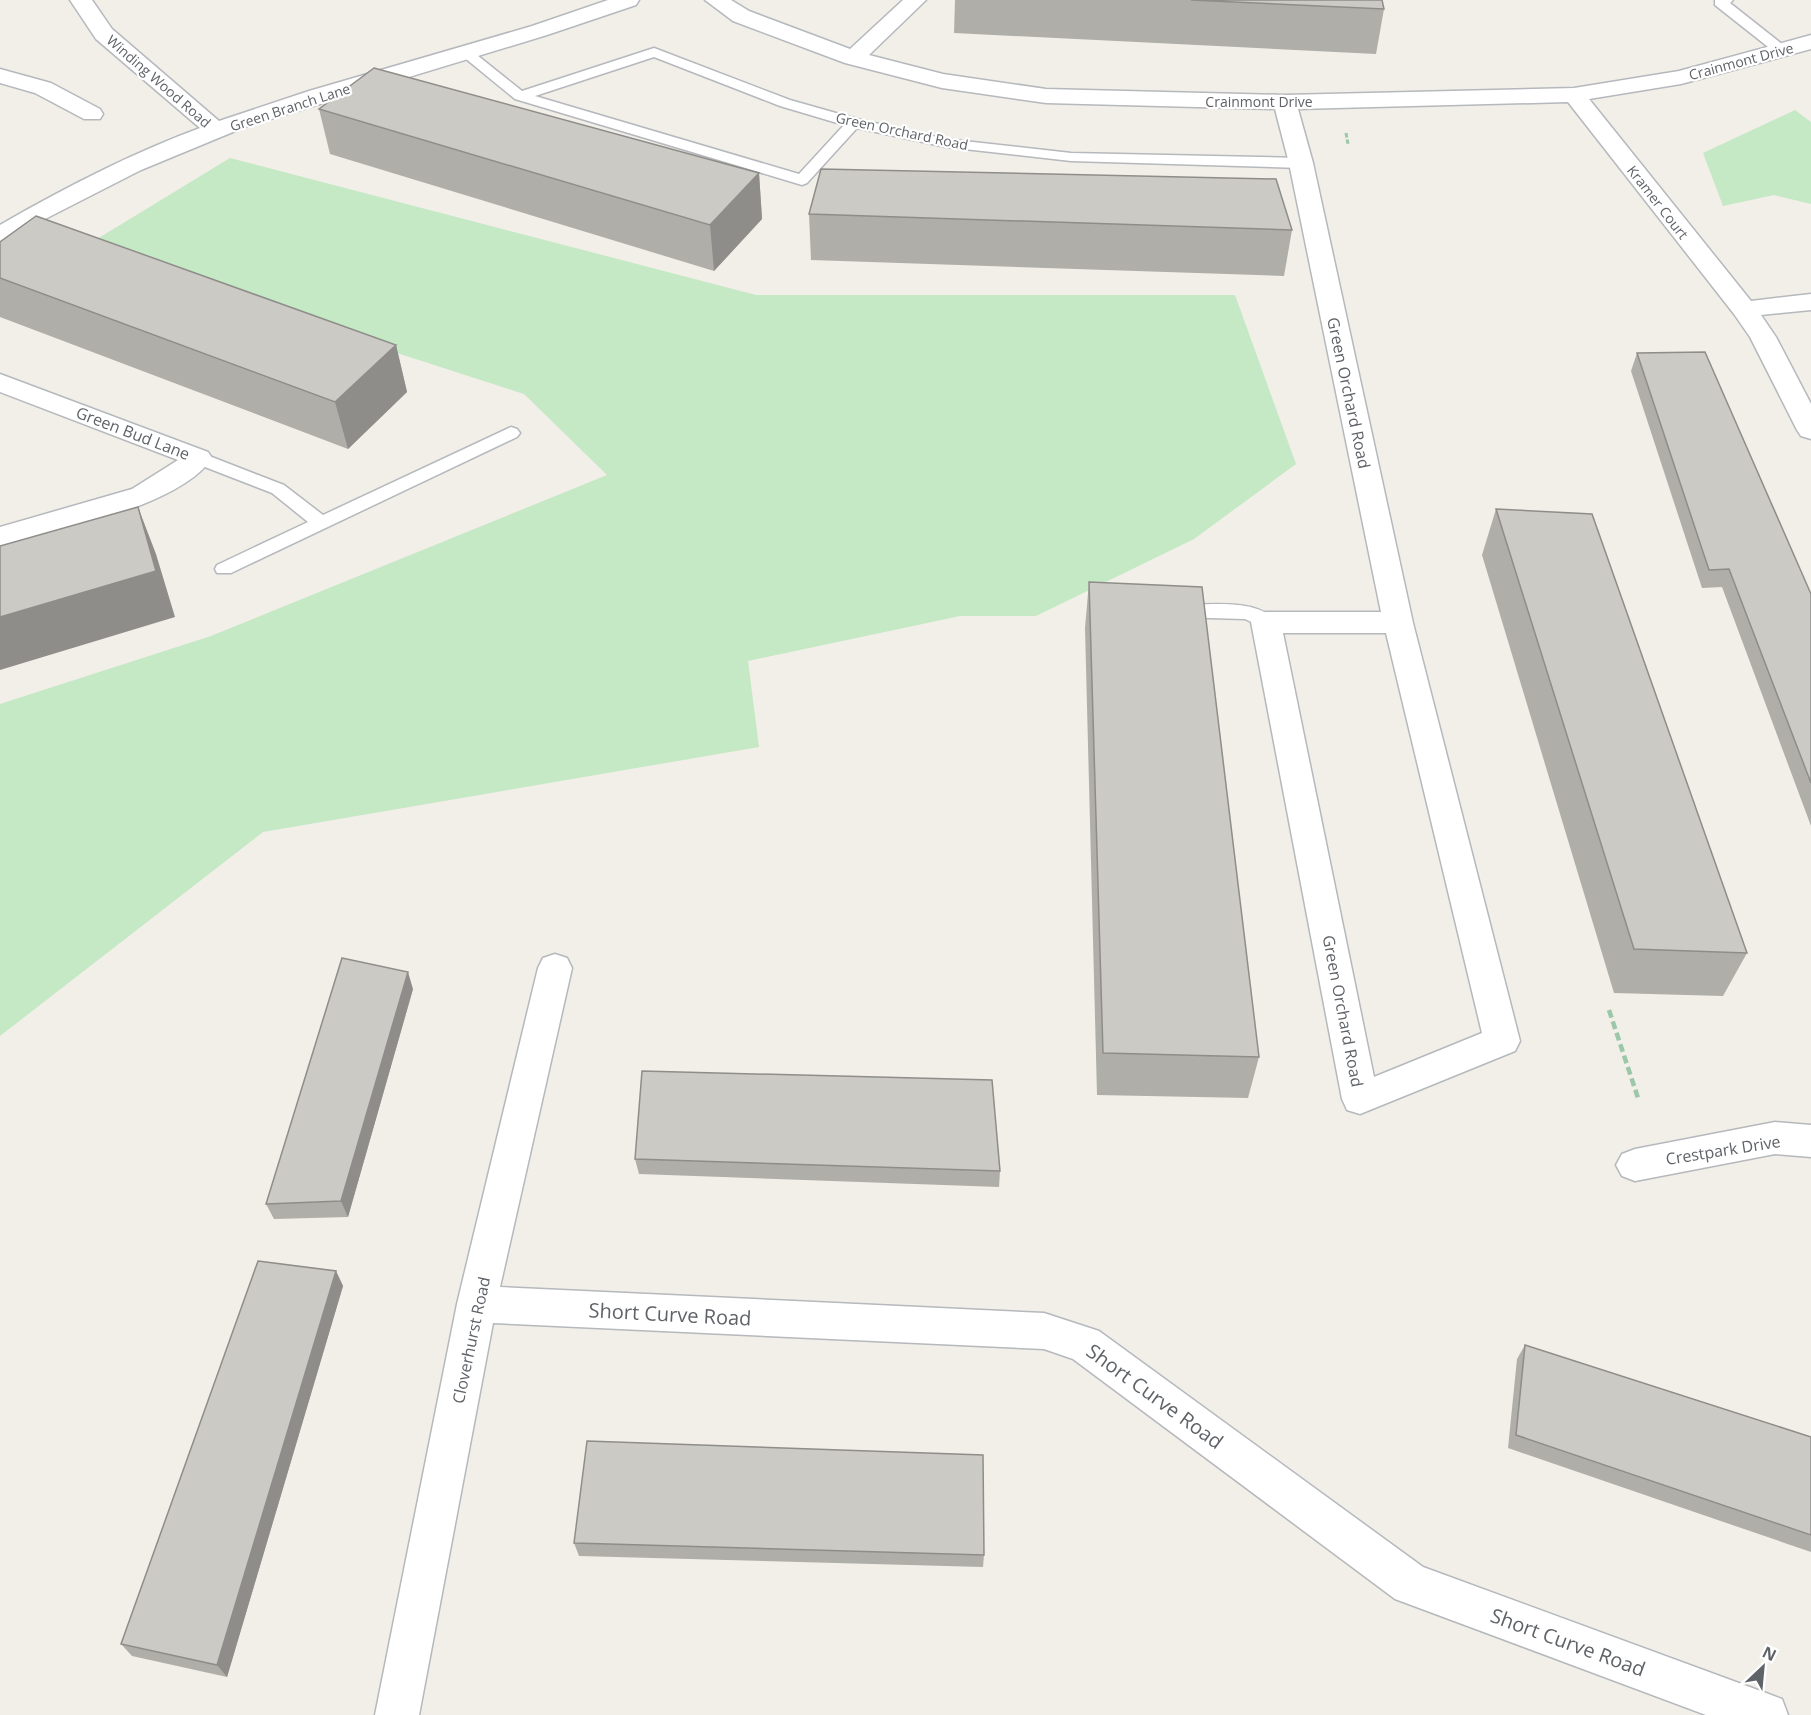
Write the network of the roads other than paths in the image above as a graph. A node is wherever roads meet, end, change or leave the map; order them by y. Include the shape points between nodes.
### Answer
1 (81, 0) edge
2 (628, 0) edge
3 (716, 0) edge
4 (915, 0) edge
5 (1726, 0) edge
6 (1811, 42) edge
7 (467, 54) junction
8 (1792, 57) junction
9 (853, 58) junction
10 (0, 76) edge
11 (1574, 95) junction
12 (520, 96) junction
13 (1284, 102) junction
14 (92, 114) dead end
15 (854, 123) junction
16 (217, 131) junction
17 (1301, 163) junction
18 (0, 235) edge
19 (1811, 302) edge
20 (1744, 309) junction
21 (0, 382) edge
22 (1811, 430) edge
23 (511, 433) dead end
24 (198, 458) junction
25 (321, 523) junction
26 (0, 537) edge
27 (224, 568) dead end
28 (1181, 612) edge
29 (1266, 622) junction
30 (1398, 623) junction
31 (555, 968) dead end
32 (1811, 1141) edge
33 (1635, 1165) dead end
34 (477, 1304) junction
35 (397, 1715) edge
36 (1766, 1715) edge

1 - 16 street, Winding Wood Road via 104,34
2 - 7 street, Green Branch Lane via 552,29
3 - 9 street, Crainmont Drive via 741,16
4 - 9 street
5 - 8 lane via 1720,2
6 - 8 street, Crainmont Drive
7 - 12 lane
7 - 16 street, Green Branch Lane via 271,111
8 - 11 street, Crainmont Drive
9 - 13 street, Crainmont Drive via 942,81 1046,96
10 - 14 street via 42,88
11 - 13 street, Crainmont Drive
11 - 20 street, Kramer Court
12 - 15 lane, Green Orchard Road via 654,52 785,103
12 - 15 lane via 802,180
13 - 17 street, Green Orchard Road
15 - 17 lane, Green Orchard Road via 946,143 1071,157
16 - 18 street, Green Branch Lane via 141,160
17 - 30 street, Green Orchard Road
19 - 20 street
20 - 22 street, Kramer Court via 1763,337
21 - 24 street, Green Bud Lane
23 - 25 lane
24 - 25 lane via 278,489
24 - 26 street, Green Bud Lane via 176,477 142,496
25 - 27 lane
28 - 29 lane via 1248,612
29 - 30 street
29 - 30 street, Green Orchard Road via 1360,1098 1502,1041
31 - 34 street, Cloverhurst Road
32 - 33 street, Crestpark Drive via 1775,1138
34 - 35 street, Cloverhurst Road
34 - 36 street, Short Curve Road via 1044,1331 1085,1344 1410,1584

